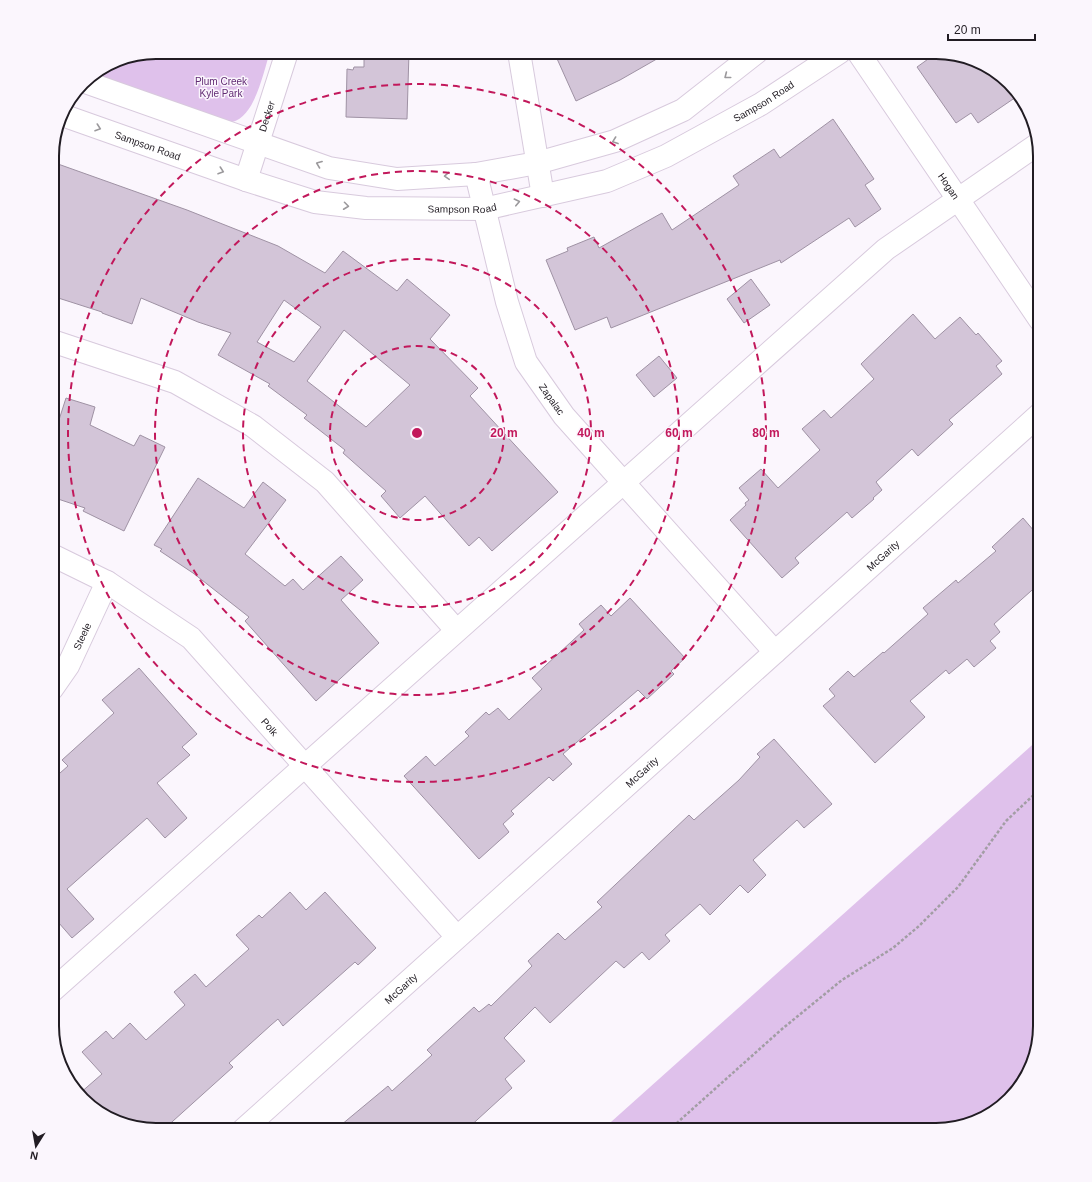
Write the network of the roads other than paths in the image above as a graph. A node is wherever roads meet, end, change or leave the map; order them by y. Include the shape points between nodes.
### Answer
1 (285, 59) edge
2 (520, 59) edge
3 (748, 59) edge
4 (829, 59) edge
5 (863, 59) edge
6 (91, 84) edge
7 (67, 117) edge
8 (258, 142) junction
9 (1032, 148) edge
10 (537, 163) junction
11 (476, 174) junction
12 (246, 180) junction
13 (543, 196) junction
14 (958, 199) junction
15 (484, 209) junction
16 (1033, 310) edge
17 (59, 343) edge
18 (1033, 420) edge
19 (623, 482) junction
20 (59, 558) edge
21 (107, 582) junction
22 (456, 630) junction
23 (775, 652) junction
24 (59, 678) edge
25 (304, 765) junction
26 (457, 937) junction
27 (59, 985) edge
28 (250, 1123) edge

1 - 8 street, Decker
2 - 10 street
3 -> 10 street via 683,110 616,141
4 - 13 street, Sampson Road via 761,104 666,156 607,181
5 - 14 street, Hogan
6 - 8 street
7 -> 12 street, Sampson Road
11 -> 8 street via 389,178 329,168
8 - 12 street, Decker
9 - 14 street
10 - 11 street
10 - 13 street
11 - 15 street, Zapalac
12 -> 15 street, Sampson Road via 315,202 366,208
15 -> 13 street, Sampson Road
14 - 16 street, Hogan
14 - 19 street via 886,249
15 - 19 street, Zapalac via 507,302 526,362 564,416
17 - 22 street via 175,382 253,426 325,482
18 - 23 street, McGarity
19 - 22 street
19 - 23 street, Zapalac
20 - 21 street, Polk
21 - 24 street, Steele via 68,666
21 - 25 street, Polk via 191,638
22 - 25 street
23 - 26 street, McGarity
25 - 26 street, Polk
25 - 27 street
26 - 28 street, McGarity

